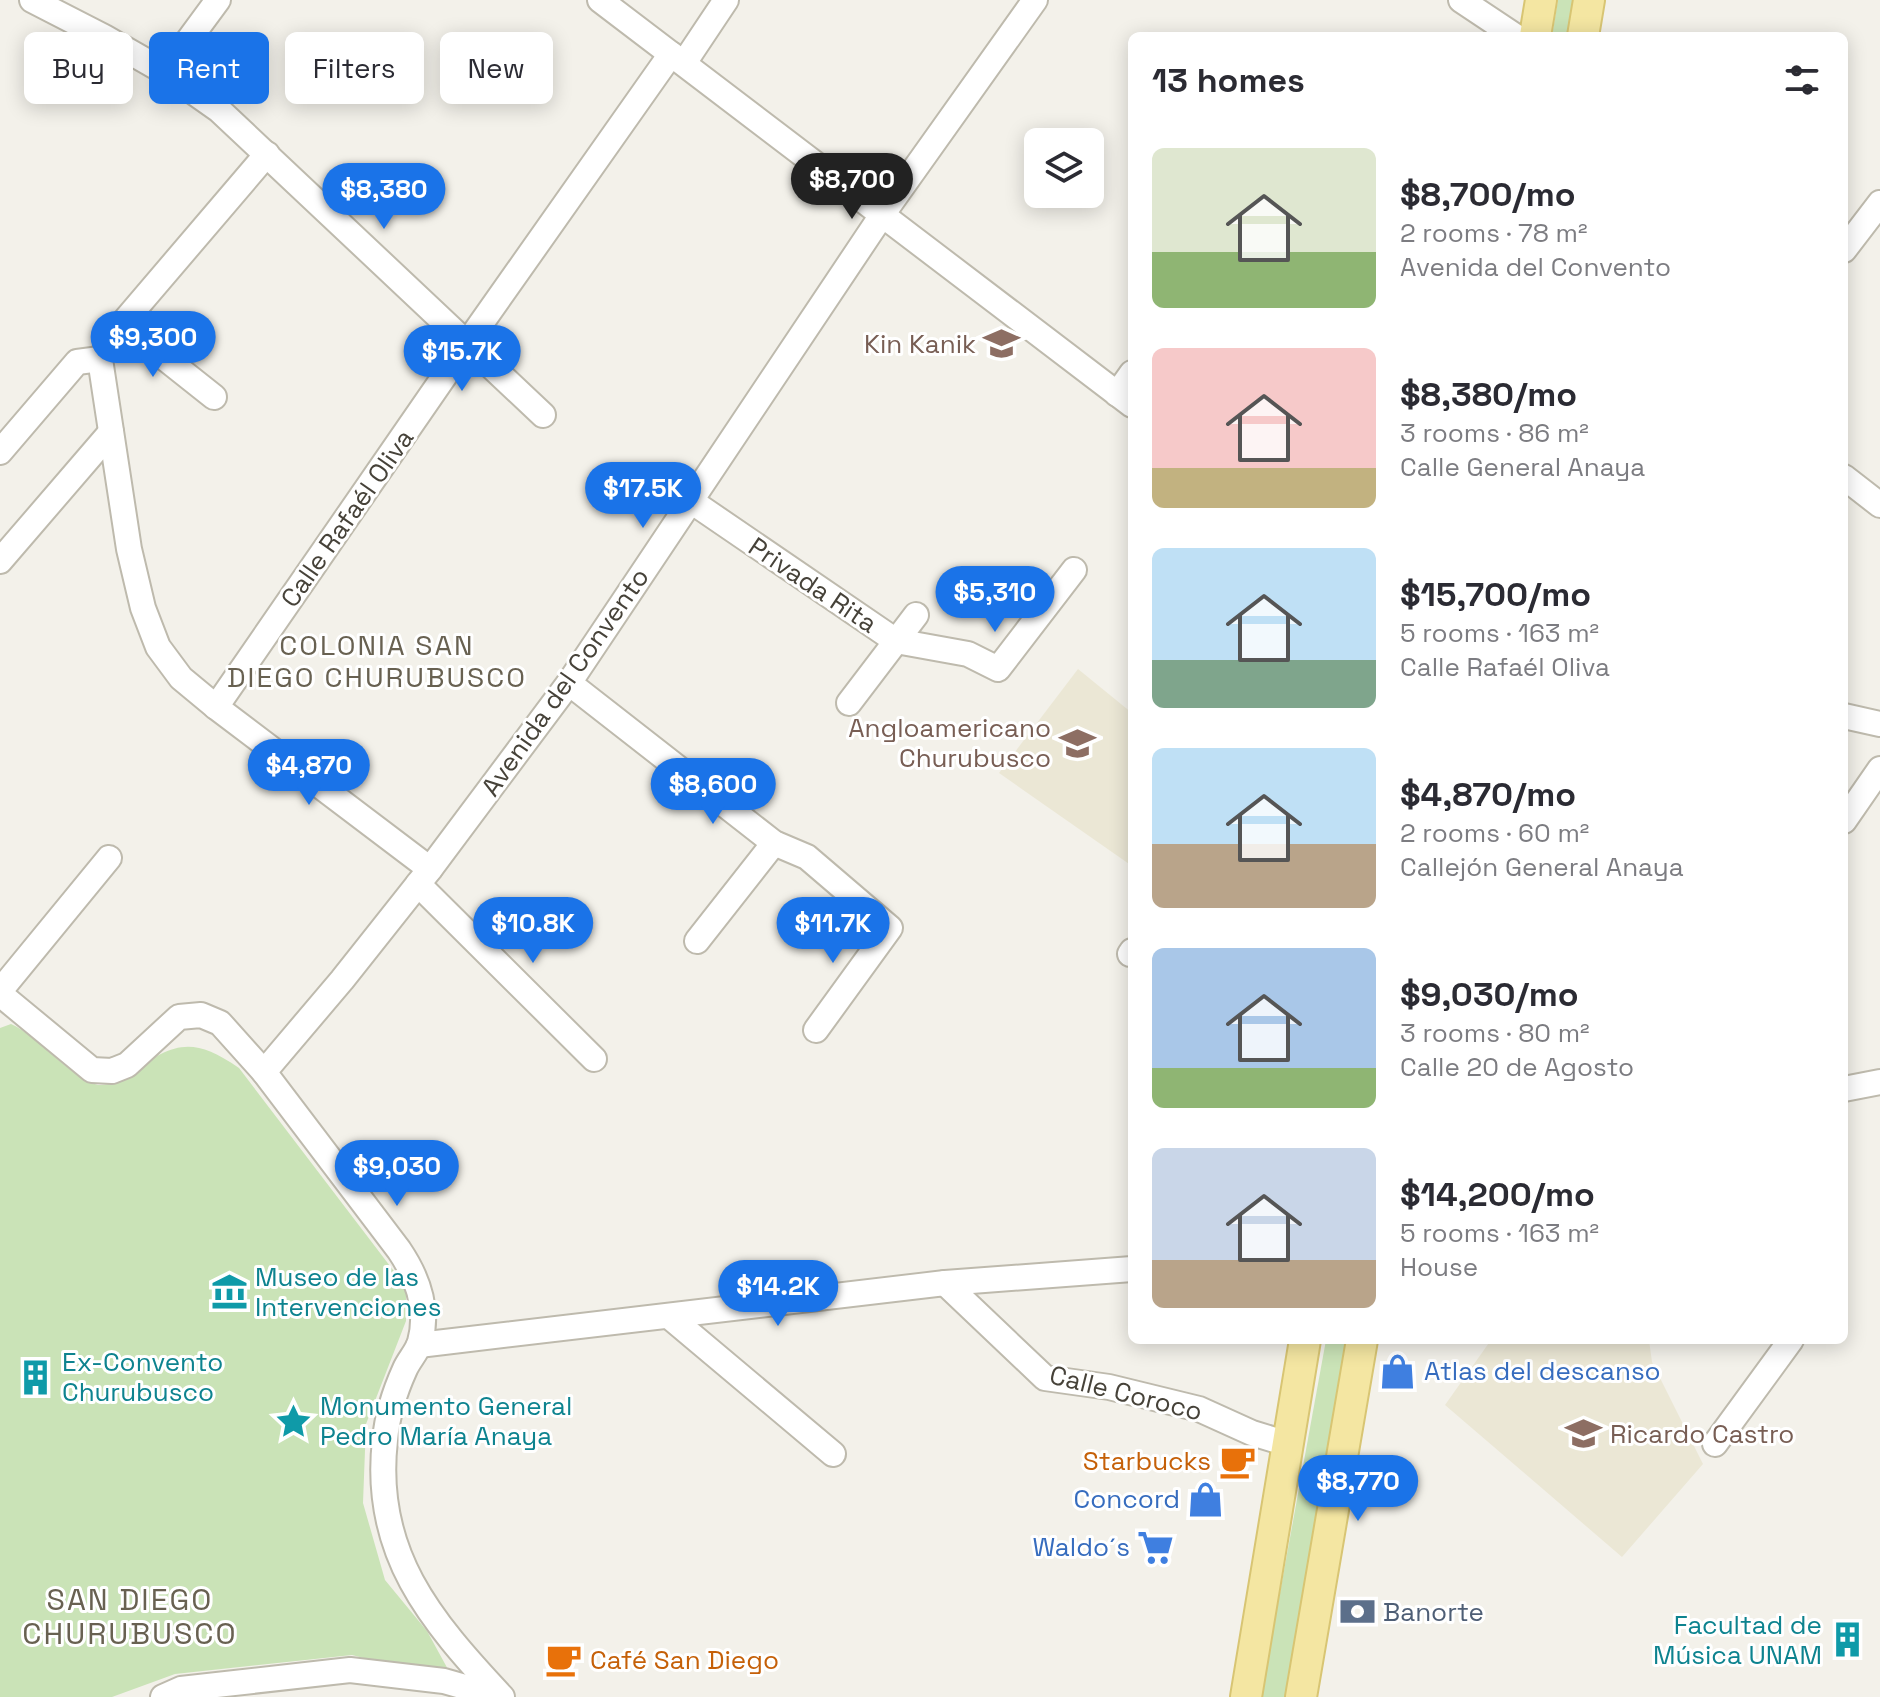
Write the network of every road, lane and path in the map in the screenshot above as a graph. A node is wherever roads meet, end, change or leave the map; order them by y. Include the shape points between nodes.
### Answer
1 (32, 0) edge
2 (218, 0) edge
3 (600, 0) edge
4 (726, 0) edge
5 (1035, 0) edge
6 (1461, 0) edge
7 (1541, 0) edge
8 (1589, 0) edge
9 (194, 32) edge
10 (1509, 32) edge
11 (1536, 32) edge
12 (1584, 32) edge
13 (677, 59) junction
14 (149, 63) edge
15 (210, 104) edge
16 (267, 154) junction
17 (1880, 203) edge
18 (882, 215) junction
19 (1848, 245) edge
20 (122, 324) junction
21 (468, 342) junction
22 (100, 359) junction
23 (214, 397) dead end
24 (1124, 400) edge
25 (543, 415) dead end
26 (111, 432) junction
27 (0, 452) edge
28 (1848, 480) edge
29 (691, 501) junction
30 (1880, 505) edge
31 (0, 561) edge
32 (1074, 570) dead end
33 (916, 615) dead end
34 (896, 641) junction
35 (569, 683) junction
36 (849, 703) dead end
37 (216, 707) junction
38 (1848, 717) edge
39 (1880, 724) edge
40 (1880, 769) edge
41 (1848, 815) edge
42 (774, 843) junction
43 (109, 858) dead end
44 (424, 876) junction
45 (697, 941) dead end
46 (0, 992) edge
47 (816, 1030) dead end
48 (594, 1059) dead end
49 (264, 1072) junction
50 (1880, 1082) edge
51 (1848, 1088) edge
52 (1128, 1269) edge
53 (945, 1283) junction
54 (670, 1317) junction
55 (1304, 1344) edge
56 (1361, 1344) edge
57 (1788, 1344) edge
58 (419, 1345) junction
59 (1288, 1444) junction
60 (1715, 1444) dead end
61 (833, 1454) dead end
62 (163, 1697) edge
63 (501, 1697) edge
64 (1246, 1697) edge
65 (1301, 1697) edge

1 - 14 street
2 - 9 street
3 - 13 street
4 - 13 street, Calle Rafaél Oliva
5 - 18 street, Avenida del Convento
6 - 10 street
7 - 11 main road
8 - 12 main road
13 - 18 street
13 - 21 street, Calle Rafaél Oliva
15 - 16 street
16 - 20 street
16 - 21 street
17 - 19 street
18 - 24 street
18 - 29 street, Avenida del Convento
20 - 22 street
20 - 23 street
21 - 25 street
21 - 37 street, Calle Rafaél Oliva
22 - 26 street
22 - 27 street via 77,362
26 - 31 street
26 - 37 street via 143,608 158,647 181,678
28 - 30 street
29 - 34 street, Privada Rita
29 - 35 street, Avenida del Convento
32 - 34 street via 998,669 968,654
33 - 34 street
34 - 36 street
35 - 42 street
35 - 44 street, Avenida del Convento
37 - 44 street
38 - 39 street
40 - 41 street
42 - 45 street
42 - 47 street via 807,857 890,928
43 - 46 street
44 - 48 street
44 - 49 street, Avenida del Convento
46 - 49 street via 92,1070 127,1065 171,1022 201,1015 220,1023
49 - 58 street via 410,1267 421,1295
50 - 51 street
52 - 53 street
53 - 54 street
53 - 59 street, Calle Coroco via 1045,1378 1199,1409
54 - 58 street
54 - 61 street
55 - 59 main road
56 - 65 main road
57 - 60 street
58 - 63 street via 401,1378 385,1440 385,1485 394,1538 423,1604
59 - 64 main road
62 - 63 street via 181,1689 350,1670 444,1681

